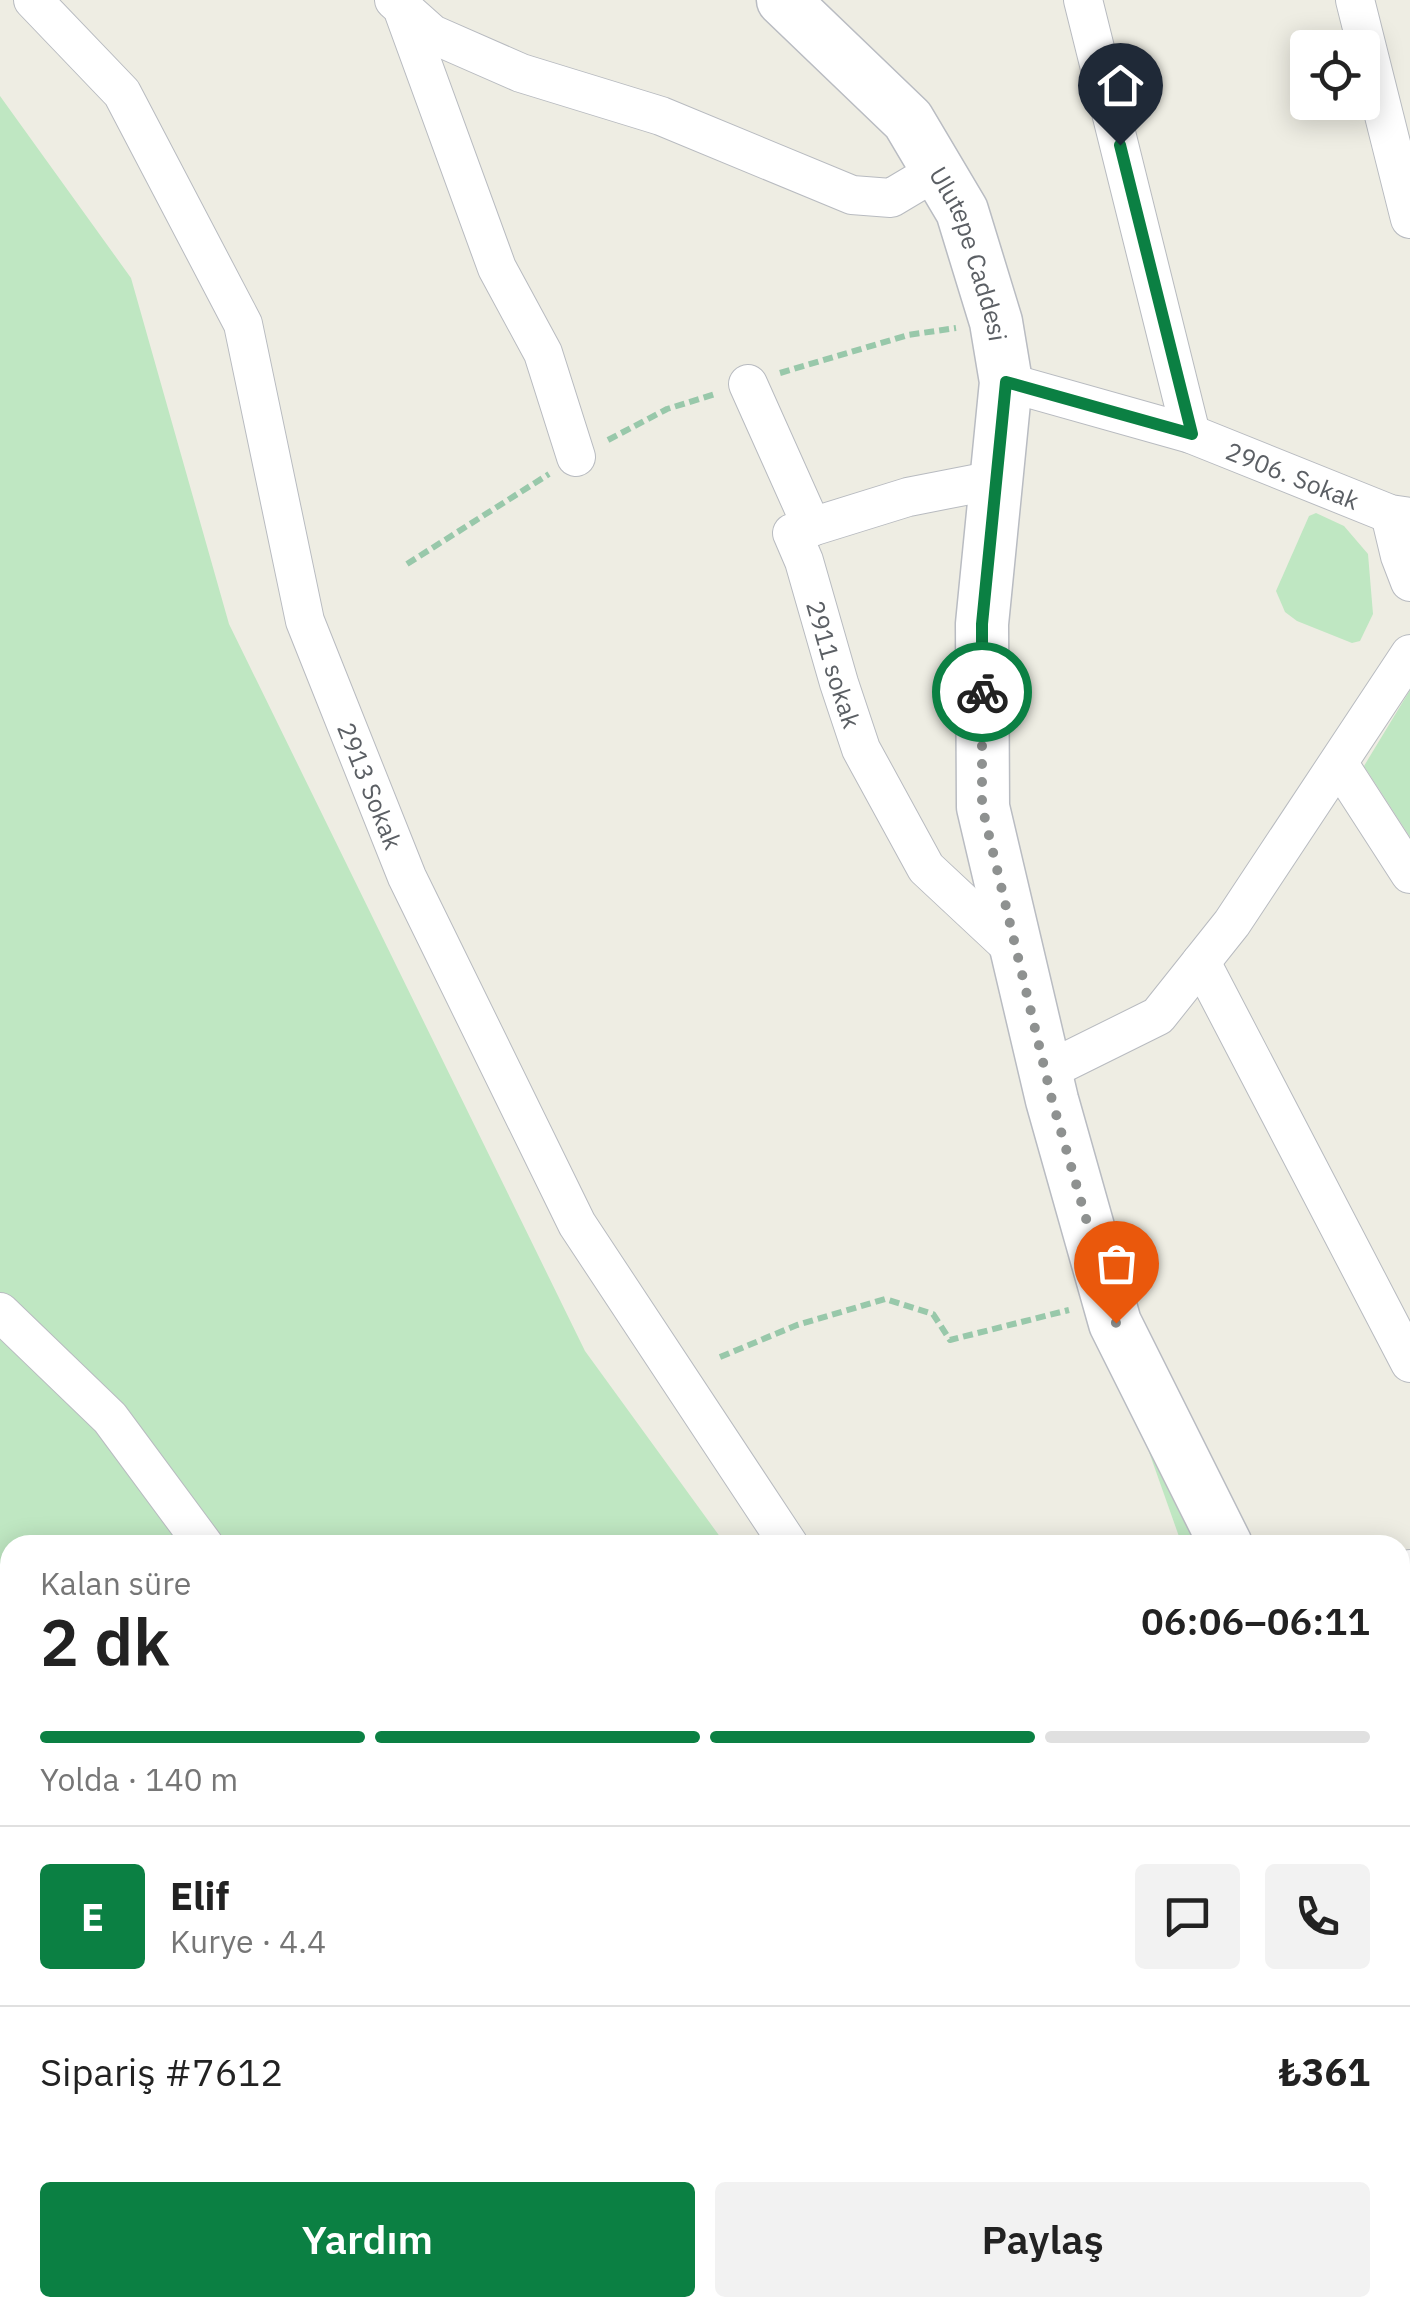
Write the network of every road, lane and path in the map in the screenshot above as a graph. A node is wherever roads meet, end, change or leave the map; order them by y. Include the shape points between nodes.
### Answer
1 (33, 0) edge
2 (783, 0) edge
3 (1084, 0) edge
4 (1355, 0) edge
5 (398, 4) edge
6 (938, 170) junction
7 (1410, 219) edge
8 (1006, 382) junction
9 (748, 384) dead end
10 (1192, 434) junction
11 (576, 457) joint
12 (995, 480) junction
13 (1400, 515) edge
14 (812, 528) junction
15 (407, 564) dead end
16 (1410, 582) edge
17 (1410, 654) edge
18 (1339, 764) junction
19 (1410, 874) edge
20 (1017, 954) junction
21 (1201, 962) junction
22 (1045, 1072) junction
23 (1109, 1300) junction
24 (0, 1312) edge
25 (720, 1357) dead end
26 (1410, 1364) edge
27 (197, 1535) edge
28 (782, 1535) edge
29 (1221, 1535) edge

1 - 28 street, 2913 Sokak via 122,94 243,324 306,621 407,877 577,1224
2 - 6 street, Ulutepe Caddesi via 908,120
3 - 10 street
4 - 7 street
5 - 6 street via 432,34 520,73 661,116 852,195 891,198
5 - 11 street via 497,268 543,353
6 - 8 street, Ulutepe Caddesi via 962,211 996,322
8 - 10 street, 2906. Sokak
8 - 12 street, Ulutepe Caddesi
9 - 14 street
10 - 13 street, 2906. Sokak
11 - 15 path
12 - 14 street via 908,497
12 - 20 street, Ulutepe Caddesi via 982,624 982,806
13 - 16 street via 1400,556
14 - 20 street, 2911 sokak via 792,533 861,748 926,868
17 - 18 street
18 - 19 street
18 - 21 street
20 - 22 street, Ulutepe Caddesi
21 - 22 street via 1158,1016
21 - 26 street
22 - 23 street, Ulutepe Caddesi
23 - 25 path via 950,1340 933,1314 885,1299
23 - 29 street, Ulutepe Caddesi
24 - 27 street via 110,1418

